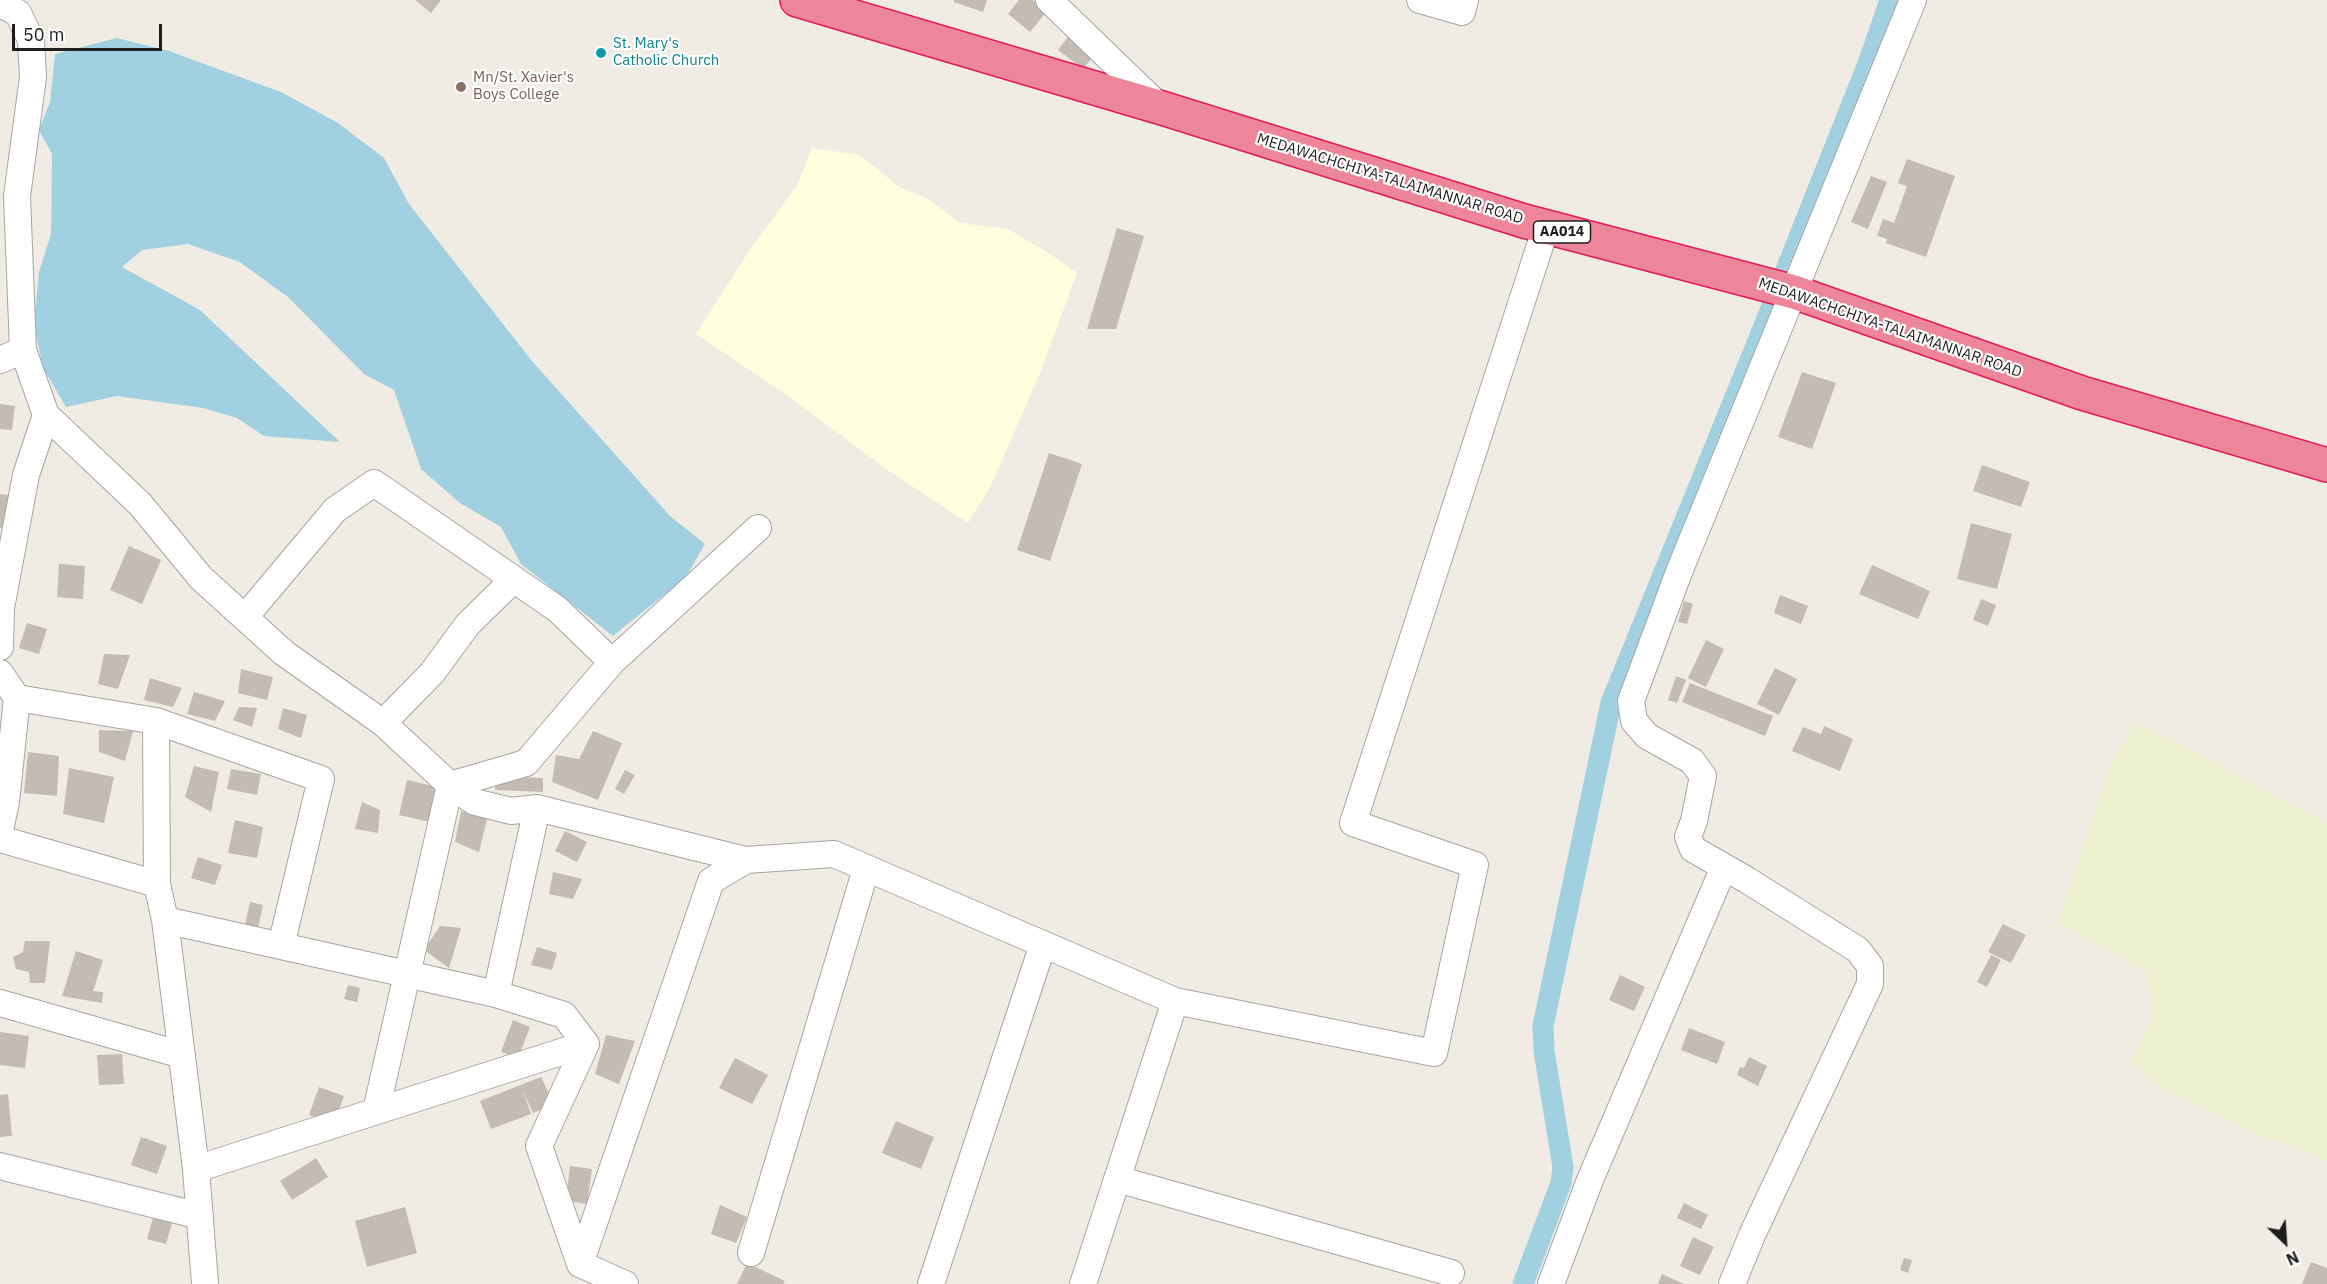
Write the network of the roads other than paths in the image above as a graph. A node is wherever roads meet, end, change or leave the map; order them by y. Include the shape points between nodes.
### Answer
1 (796, 0) edge
2 (1049, 0) edge
3 (1420, 0) edge
4 (1465, 0) edge
5 (1913, 0) edge
6 (0, 4) edge
7 (1162, 108) junction
8 (1546, 227) junction
9 (1794, 292) junction
10 (23, 350) junction
11 (0, 360) edge
12 (46, 415) junction
13 (2327, 465) edge
14 (758, 528) dead end
15 (513, 580) junction
16 (245, 617) junction
17 (0, 647) edge
18 (612, 662) junction
19 (0, 673) edge
20 (17, 698) junction
21 (156, 721) junction
22 (383, 723) junction
23 (450, 785) junction
24 (3, 802) edge
25 (537, 808) junction
26 (0, 830) edge
27 (0, 839) edge
28 (746, 860) junction
29 (1724, 867) junction
30 (866, 868) junction
31 (157, 884) junction
32 (165, 920) junction
33 (1043, 944) junction
34 (281, 946) junction
35 (408, 975) junction
36 (496, 994) junction
37 (1175, 1001) junction
38 (0, 1003) edge
39 (586, 1044) junction
40 (182, 1055) junction
41 (375, 1111) junction
42 (0, 1166) edge
43 (196, 1168) junction
44 (1117, 1179) junction
45 (200, 1216) junction
46 (751, 1253) dead end
47 (580, 1264) junction
48 (1451, 1273) dead end
49 (205, 1284) edge
50 (625, 1284) edge
51 (931, 1284) edge
52 (1083, 1284) edge
53 (1551, 1284) edge
54 (1732, 1284) edge

1 - 7 highway, MEDAWACHCHIYA-TALAIMANNAR ROAD / AA014
2 - 7 street
3 - 4 street via 1462,12
5 - 9 street
6 - 10 street via 18,13 31,40 33,77 17,196
7 - 8 highway, MEDAWACHCHIYA-TALAIMANNAR ROAD / AA014
8 - 9 highway, MEDAWACHCHIYA-TALAIMANNAR ROAD / AA014
8 - 37 street via 1353,823 1475,865 1434,1053
9 - 13 highway, MEDAWACHCHIYA-TALAIMANNAR ROAD / AA014 via 2082,393
9 - 29 street via 1679,572 1631,701 1634,721 1647,736 1692,761 1703,776 1688,837 1693,849
10 - 11 street
10 - 12 street
12 - 16 street via 140,504 201,578
12 - 17 street via 26,475 1,609
14 - 18 street
15 - 16 street via 374,483 335,510
15 - 18 street via 557,609
15 - 22 street via 468,624 432,673
16 - 22 street via 284,653
18 - 23 street via 526,764
19 - 20 street
20 - 21 street
20 - 24 street
21 - 31 street
21 - 34 street via 321,778
22 - 23 street
23 - 25 street via 475,802 511,811
23 - 35 street
24 - 26 street
25 - 28 street
25 - 36 street
27 - 31 street
28 - 30 street via 834,854
28 - 47 street via 711,881
29 - 53 street via 1590,1180
29 - 54 street via 1858,950 1870,966 1870,984
30 - 33 street
30 - 46 street
31 - 32 street
32 - 34 street
32 - 40 street
33 - 37 street
33 - 51 street
34 - 35 street
35 - 36 street
35 - 41 street
36 - 39 street via 564,1016
37 - 44 street
38 - 40 street
39 - 41 street
39 - 47 street via 539,1146
40 - 43 street
41 - 43 street
42 - 45 street
43 - 45 street
44 - 48 street
44 - 52 street
45 - 49 street
47 - 50 street

